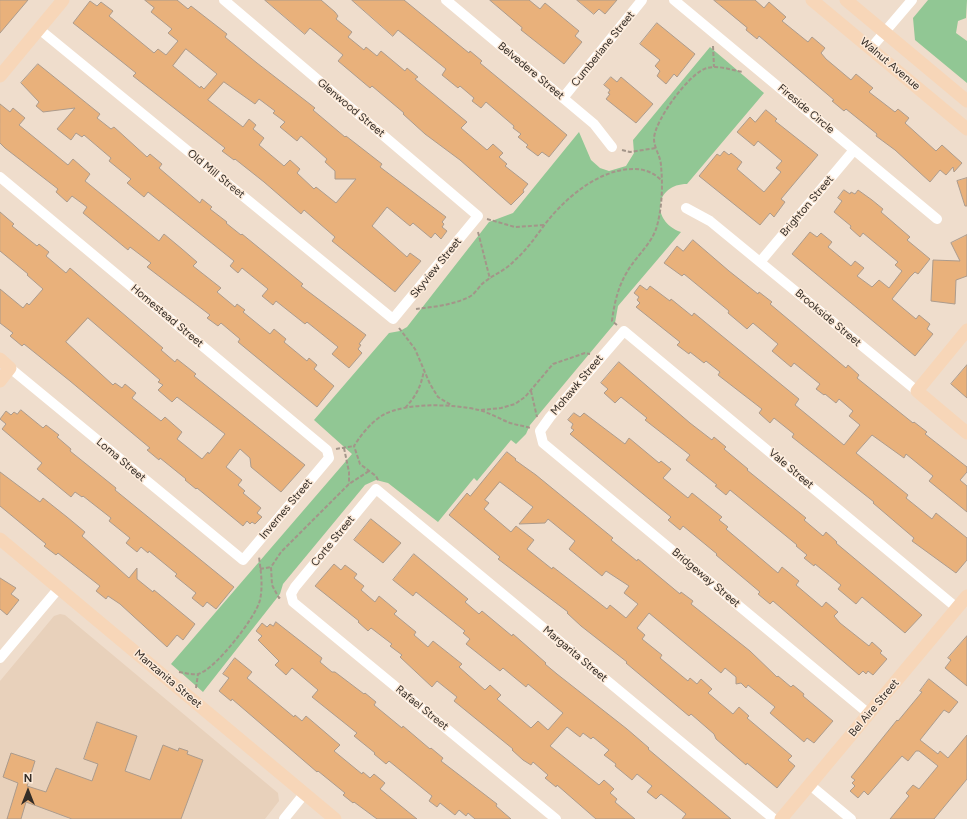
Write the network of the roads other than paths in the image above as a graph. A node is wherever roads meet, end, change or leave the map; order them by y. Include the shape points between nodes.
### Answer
1 (63, 0) edge
2 (224, 0) edge
3 (446, 0) edge
4 (642, 0) edge
5 (674, 0) edge
6 (812, 0) edge
7 (846, 0) edge
8 (912, 0) edge
9 (39, 29) junction
10 (885, 32) junction
11 (871, 48) junction
12 (0, 76) edge
13 (563, 98) junction
14 (967, 101) edge
15 (967, 129) edge
16 (612, 147) road end
17 (854, 150) junction
18 (0, 177) edge
19 (686, 208) dead end
20 (477, 218) joint
21 (938, 219) dead end
22 (760, 262) junction
23 (393, 319) joint
24 (967, 330) edge
25 (624, 331) joint
26 (0, 359) edge
27 (10, 368) junction
28 (0, 381) edge
29 (917, 391) junction
30 (967, 433) edge
31 (542, 443) joint
32 (328, 454) joint
33 (376, 489) joint
34 (0, 539) edge
35 (243, 560) joint
36 (59, 588) junction
37 (291, 594) joint
38 (967, 596) edge
39 (957, 608) junction
40 (0, 658) edge
41 (869, 714) junction
42 (810, 784) junction
43 (305, 793) junction
44 (284, 819) edge
45 (336, 819) edge
46 (556, 819) edge
47 (774, 819) edge
48 (781, 819) edge
49 (851, 819) edge

1 - 9 street
2 - 20 street, Glenwood Street
3 - 13 street, Belvedere Street
4 - 13 street, Cumberlane Street
5 - 17 street, Fireside Circle
6 - 11 street, Walnut Avenue
7 - 10 street, Walnut Avenue
8 - 10 street
9 - 12 street
9 - 23 street, Old Mill Street
10 - 11 street
10 - 14 street, Walnut Avenue
11 - 15 street, Walnut Avenue
13 - 16 street, Belvedere Street via 594,124
17 - 21 street, Fireside Circle
17 - 22 street, Brighton Street
18 - 32 street, Homestead Street
19 - 22 street, Brookside Street via 710,221
20 - 23 street, Skyview Street
22 - 29 street, Brookside Street
24 - 29 street
25 - 31 street, Mohawk Street via 540,431
25 - 39 street, Vale Street
26 - 27 street, Loma Street
27 - 28 street
27 - 35 street, Loma Street
29 - 30 street, Brookside Street
31 - 41 street, Bridgeway Street
32 - 35 street, Invernes Street
33 - 37 street, Corte Street
33 - 47 street, Margarita Street
34 - 36 street, Manzanita Street
36 - 40 street
36 - 43 street, Manzanita Street
37 - 46 street, Rafael Street via 293,602
38 - 39 street, Bel Aire Street
39 - 41 street, Bel Aire Street
41 - 42 street, Bel Aire Street
42 - 48 street, Bel Aire Street
42 - 49 street
43 - 44 street
43 - 45 street, Manzanita Street

